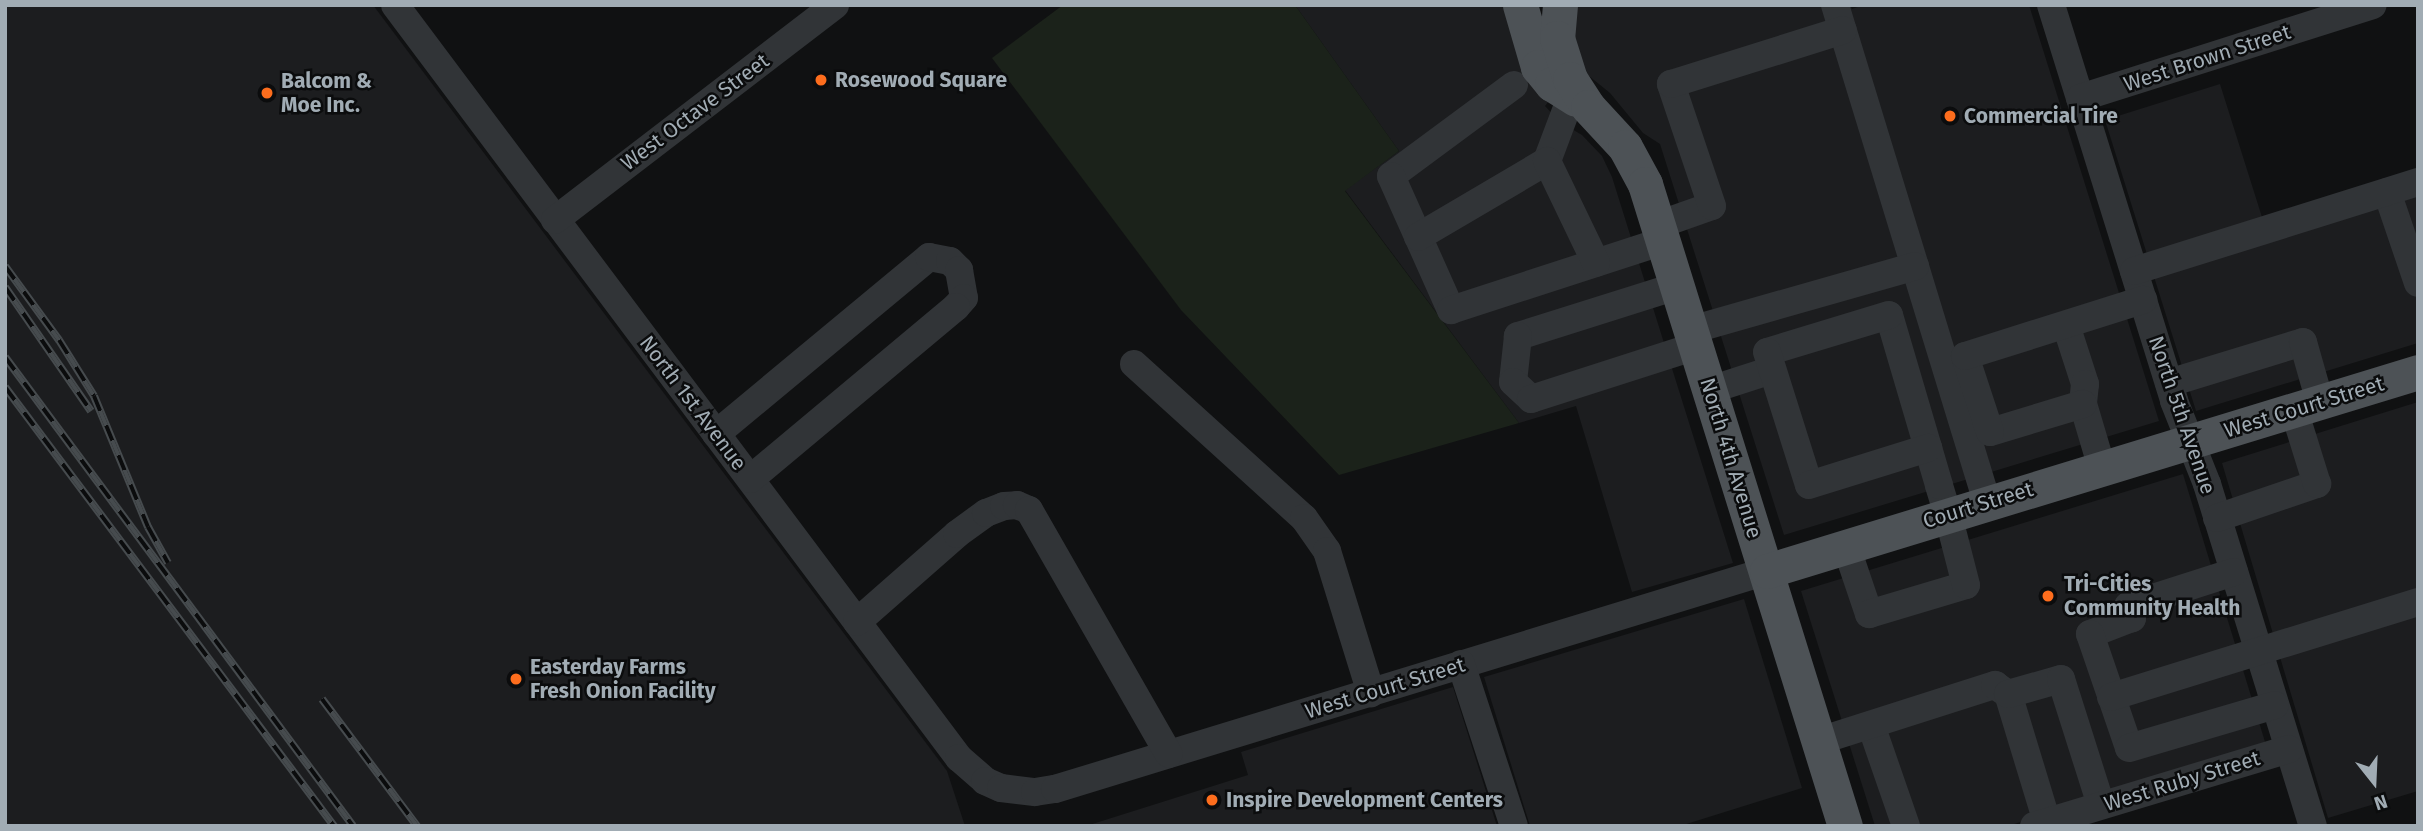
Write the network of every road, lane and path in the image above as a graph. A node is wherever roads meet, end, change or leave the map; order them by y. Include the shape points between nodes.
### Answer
1 (395, 5) edge
2 (835, 5) edge
3 (1520, 5) edge
4 (1560, 5) edge
5 (2051, 5) edge
6 (2374, 5) edge
7 (1839, 18) edge
8 (1514, 85) dead end
9 (2080, 98) junction
10 (1579, 102) junction
11 (1547, 162) junction
12 (2418, 182) edge
13 (2387, 192) junction
14 (555, 219) junction
15 (1660, 233) junction
16 (1418, 237) junction
17 (1595, 263) junction
18 (1915, 266) junction
19 (2134, 271) junction
20 (2418, 283) edge
21 (1677, 286) junction
22 (2143, 300) junction
23 (2066, 325) junction
24 (1693, 338) junction
25 (1134, 364) dead end
26 (1772, 370) junction
27 (2418, 372) edge
28 (2169, 383) junction
29 (1710, 390) junction
30 (2083, 404) junction
31 (2307, 406) junction
32 (716, 434) junction
33 (2190, 442) junction
34 (1928, 449) junction
35 (2102, 468) junction
36 (750, 479) junction
37 (1987, 502) junction
38 (1948, 515) junction
39 (2217, 518) junction
40 (1846, 546) junction
41 (1767, 571) junction
42 (2234, 572) junction
43 (2418, 602) edge
44 (857, 622) junction
45 (2259, 650) junction
46 (1461, 664) junction
47 (1371, 693) junction
48 (2008, 694) junction
49 (2111, 697) junction
50 (2275, 705) junction
51 (1871, 724) junction
52 (1819, 741) junction
53 (2289, 749) junction
54 (1169, 754) junction
55 (1001, 789) joint
56 (2101, 806) junction
57 (2041, 824) edge
58 (1514, 826) edge
59 (1845, 826) edge
60 (1906, 826) edge
61 (2312, 826) edge

1 - 14 street, North 1st Avenue
2 - 14 street, West Octave Street
3 - 10 main road, North 4th Avenue via 1538,66 1552,84
4 - 10 main road, North 4th Avenue via 1559,49
5 - 9 street, North 5th Avenue
6 - 9 street, West Brown Street
7 - 15 street via 1671,84 1712,206
7 - 18 street
8 - 16 street via 1391,176
9 - 19 street, North 5th Avenue
10 - 11 street
10 - 15 main road, North 4th Avenue via 1615,134 1634,161
11 - 16 street
11 - 17 street
12 - 13 street
13 - 19 street
13 - 20 street
14 - 32 street, North 1st Avenue
15 - 17 street
15 - 21 main road, North 4th Avenue
16 - 17 street via 1451,310
18 - 24 street
18 - 37 street
19 - 22 street, North 5th Avenue
21 - 24 main road, North 4th Avenue
21 - 24 street via 1518,336 1513,382 1531,399
22 - 23 street
22 - 28 street, North 5th Avenue
23 - 30 street via 2085,384
23 - 30 street via 1965,356 1990,432
24 - 29 main road, North 4th Avenue
25 - 47 street via 1304,518 1327,551
26 - 29 street
26 - 34 street via 1810,485
26 - 34 street via 1767,352 1889,316
27 - 31 main road, West Court Street
28 - 31 street via 2303,342
28 - 33 street, North 5th Avenue
29 - 41 main road, North 4th Avenue
30 - 35 street
31 - 33 main road, West Court Street
31 - 39 street via 2317,484
32 - 36 street, North 1st Avenue
32 - 36 street via 929,257 950,261 959,270 964,298 956,307
33 - 35 main road, Court Street
33 - 39 street, North 5th Avenue
34 - 38 street
35 - 37 main road, Court Street
36 - 44 street, North 1st Avenue
37 - 38 main road, Court Street
38 - 40 main road, Court Street
38 - 40 street via 1966,585 1869,614
39 - 42 street, North 5th Avenue
40 - 41 main road, Court Street
41 - 46 street, West Court Street
41 - 52 main road, North 4th Avenue
42 - 45 street, North 5th Avenue
42 - 49 street via 2128,606 2132,618 2090,634
43 - 45 street
44 - 54 street via 986,513 1017,505 1029,510
44 - 55 street, North 1st Avenue via 959,758
45 - 49 street
45 - 50 street, North 5th Avenue
46 - 47 street, West Court Street
46 - 58 street
47 - 54 street, West Court Street
48 - 51 street via 1996,685
48 - 56 street via 2061,679
48 - 57 street
49 - 50 street via 2129,748
50 - 53 street, North 5th Avenue
51 - 52 street
51 - 60 street
52 - 59 main road, North 4th Avenue
53 - 56 street, West Ruby Street
53 - 61 street, North 5th Avenue
54 - 55 street, West Court Street via 1055,789
56 - 57 street, West Ruby Street

